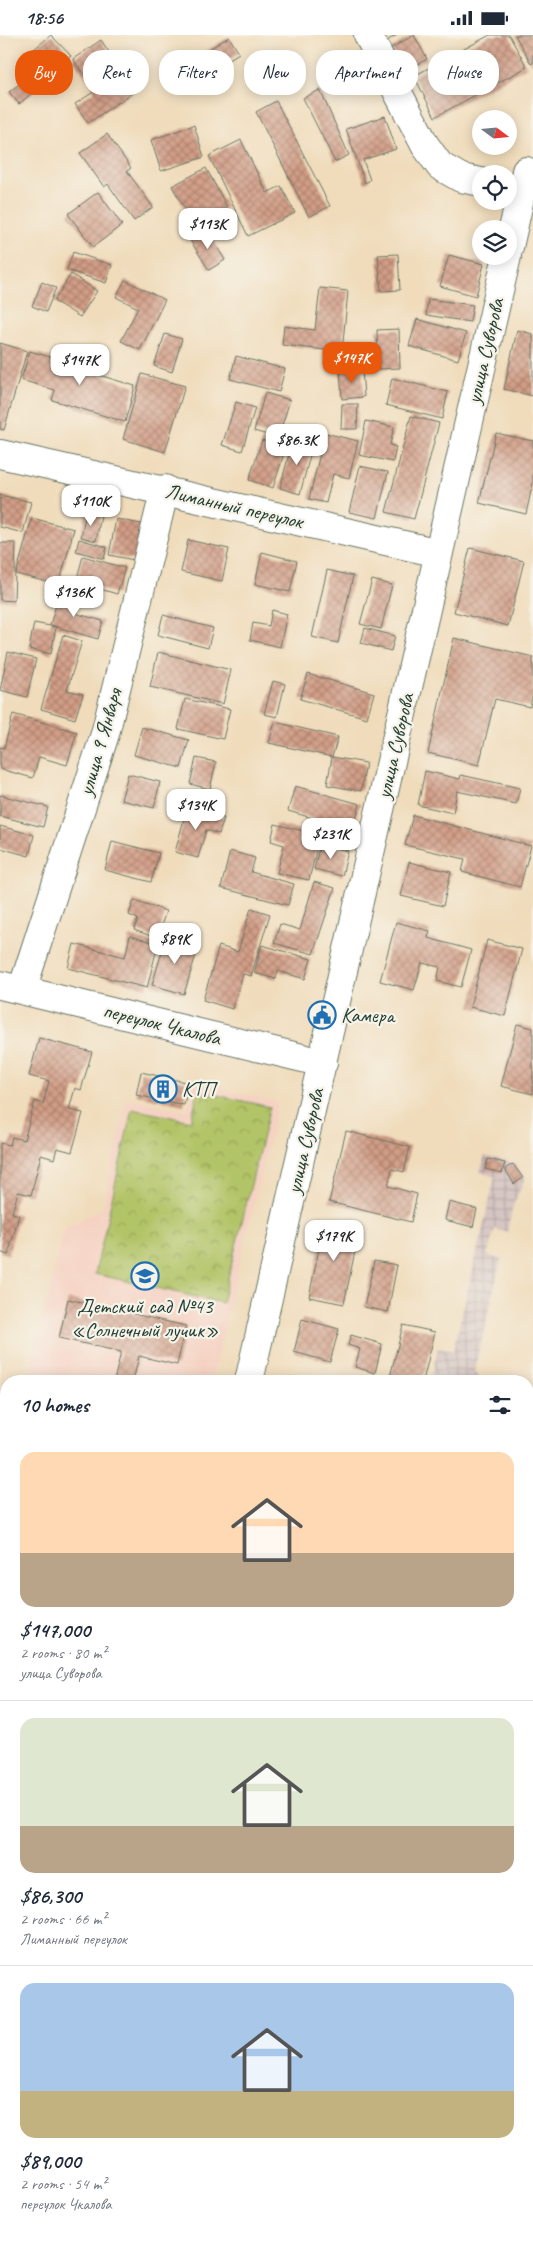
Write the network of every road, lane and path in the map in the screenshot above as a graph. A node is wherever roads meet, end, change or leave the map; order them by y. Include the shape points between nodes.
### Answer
1 (368, 35) edge
2 (523, 170) edge
3 (472, 180) edge
4 (514, 220) edge
5 (505, 265) edge
6 (0, 454) edge
7 (165, 489) junction
8 (439, 553) junction
9 (11, 988) edge
10 (323, 1063) junction
11 (250, 1375) edge

1 - 3 street via 425,145 440,166
2 - 4 street
5 - 8 street, улица Суворова
6 - 7 street, Лиманный переулок
7 - 8 street, Лиманный переулок
7 - 9 street, улица 9 Января via 105,734
8 - 10 street, улица Суворова
9 - 10 street, переулок Чкалова
10 - 11 street, улица Суворова

